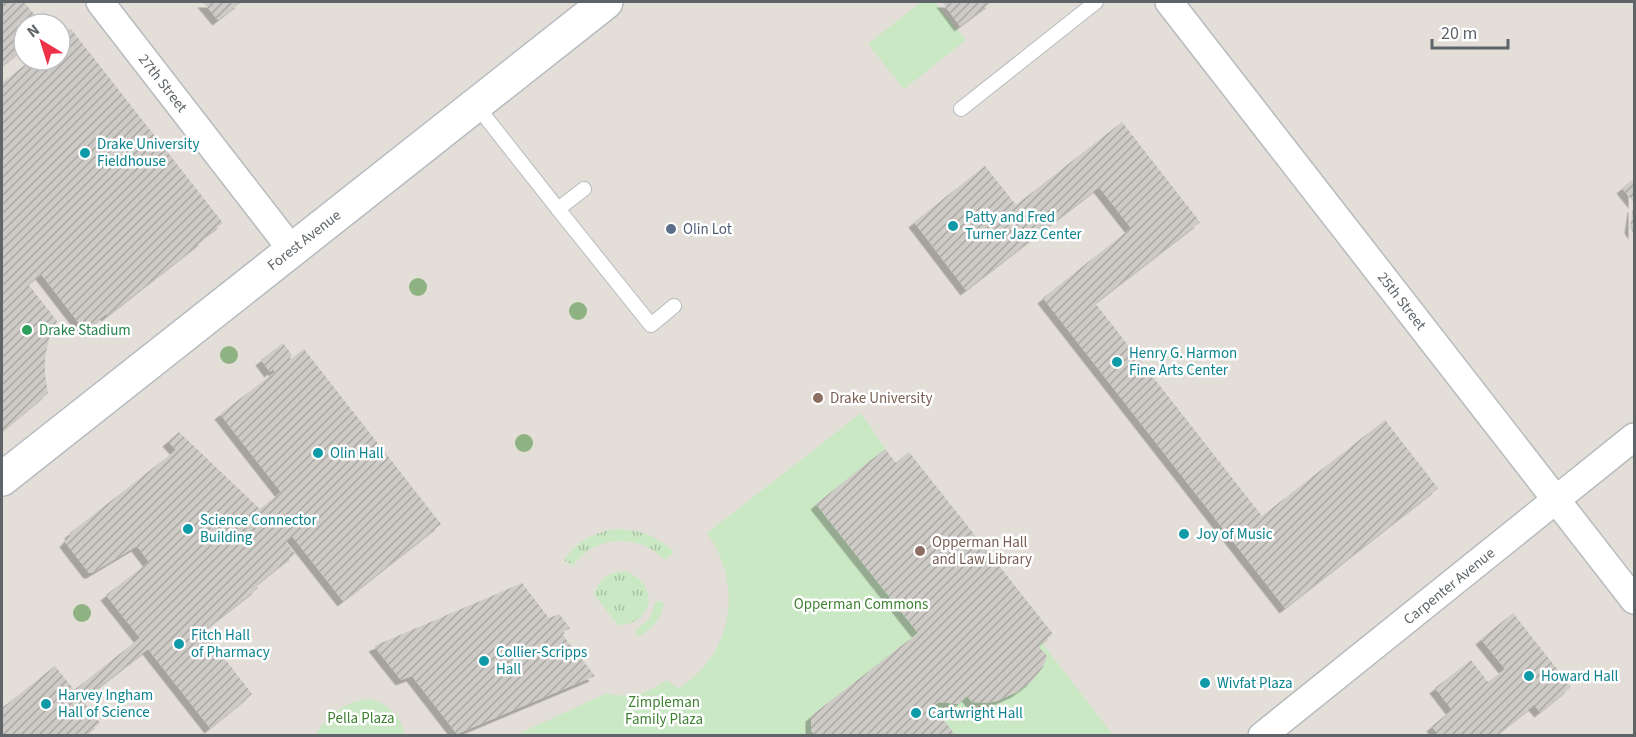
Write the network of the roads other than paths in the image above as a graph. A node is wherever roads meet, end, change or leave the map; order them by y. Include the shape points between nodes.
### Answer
1 (100, 2) edge
2 (606, 2) edge
3 (1096, 2) edge
4 (1169, 2) edge
5 (476, 105) junction
6 (961, 109) dead end
7 (584, 189) dead end
8 (558, 209) junction
9 (292, 250) junction
10 (674, 306) dead end
11 (1635, 437) edge
12 (2, 479) edge
13 (1556, 500) junction
14 (1635, 600) edge
15 (1262, 735) edge

1 - 9 street, 27th Street
2 - 5 main road, Forest Avenue
3 - 6 lane
4 - 13 street, 25th Street
5 - 8 lane
5 - 9 main road, Forest Avenue
7 - 8 lane
8 - 10 lane via 651,325
9 - 12 main road, Forest Avenue
11 - 13 street, Carpenter Avenue
13 - 14 street, 25th Street
13 - 15 street, Carpenter Avenue

